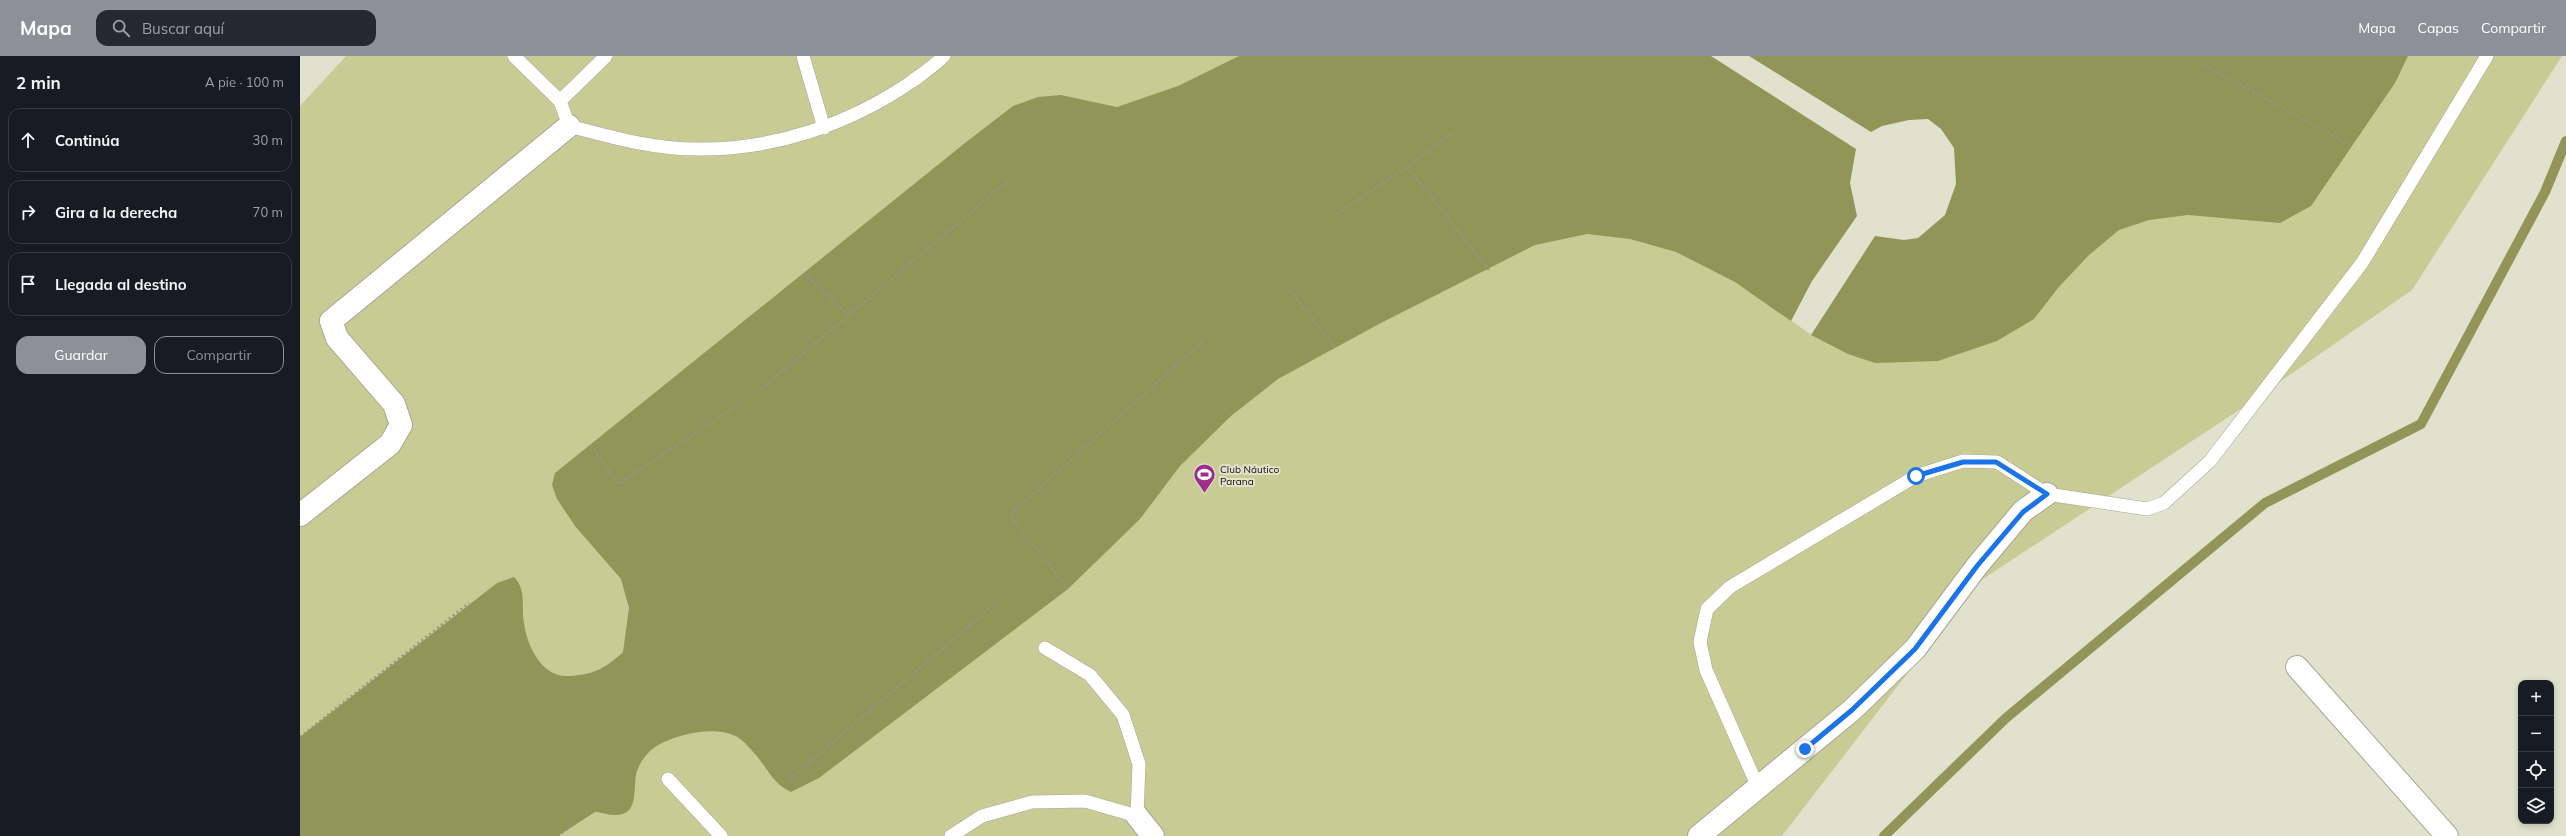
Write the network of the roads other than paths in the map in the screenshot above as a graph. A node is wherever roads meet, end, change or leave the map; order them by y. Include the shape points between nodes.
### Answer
1 (514, 56) edge
2 (606, 56) edge
3 (803, 56) edge
4 (944, 56) edge
5 (2487, 56) edge
6 (560, 101) junction
7 (568, 126) junction
8 (824, 128) junction
9 (2047, 494) junction
10 (300, 515) edge
11 (1045, 648) dead end
12 (2297, 667) dead end
13 (668, 779) dead end
14 (1758, 787) junction
15 (1137, 816) junction
16 (721, 836) edge
17 (951, 836) edge
18 (1152, 836) edge
19 (1699, 836) edge
20 (2447, 836) edge

1 - 6 lane
2 - 6 lane
3 - 8 lane
4 - 8 lane via 884,100
5 - 9 lane via 2362,263 2210,461 2164,503 2147,509
6 - 7 lane
7 - 8 lane via 631,143 697,149 761,145
7 - 10 street via 331,321 338,338 394,404 401,425 390,444
9 - 14 street via 2023,512 1977,566 1915,649 1852,710
9 - 14 lane via 1996,462 1963,462 1916,476 1730,587 1708,609 1700,642 1706,670
11 - 15 lane via 1090,674 1123,715 1139,764
12 - 20 street
13 - 16 lane
14 - 19 street
15 - 17 lane via 1085,801 1032,802 982,816
15 - 18 street

